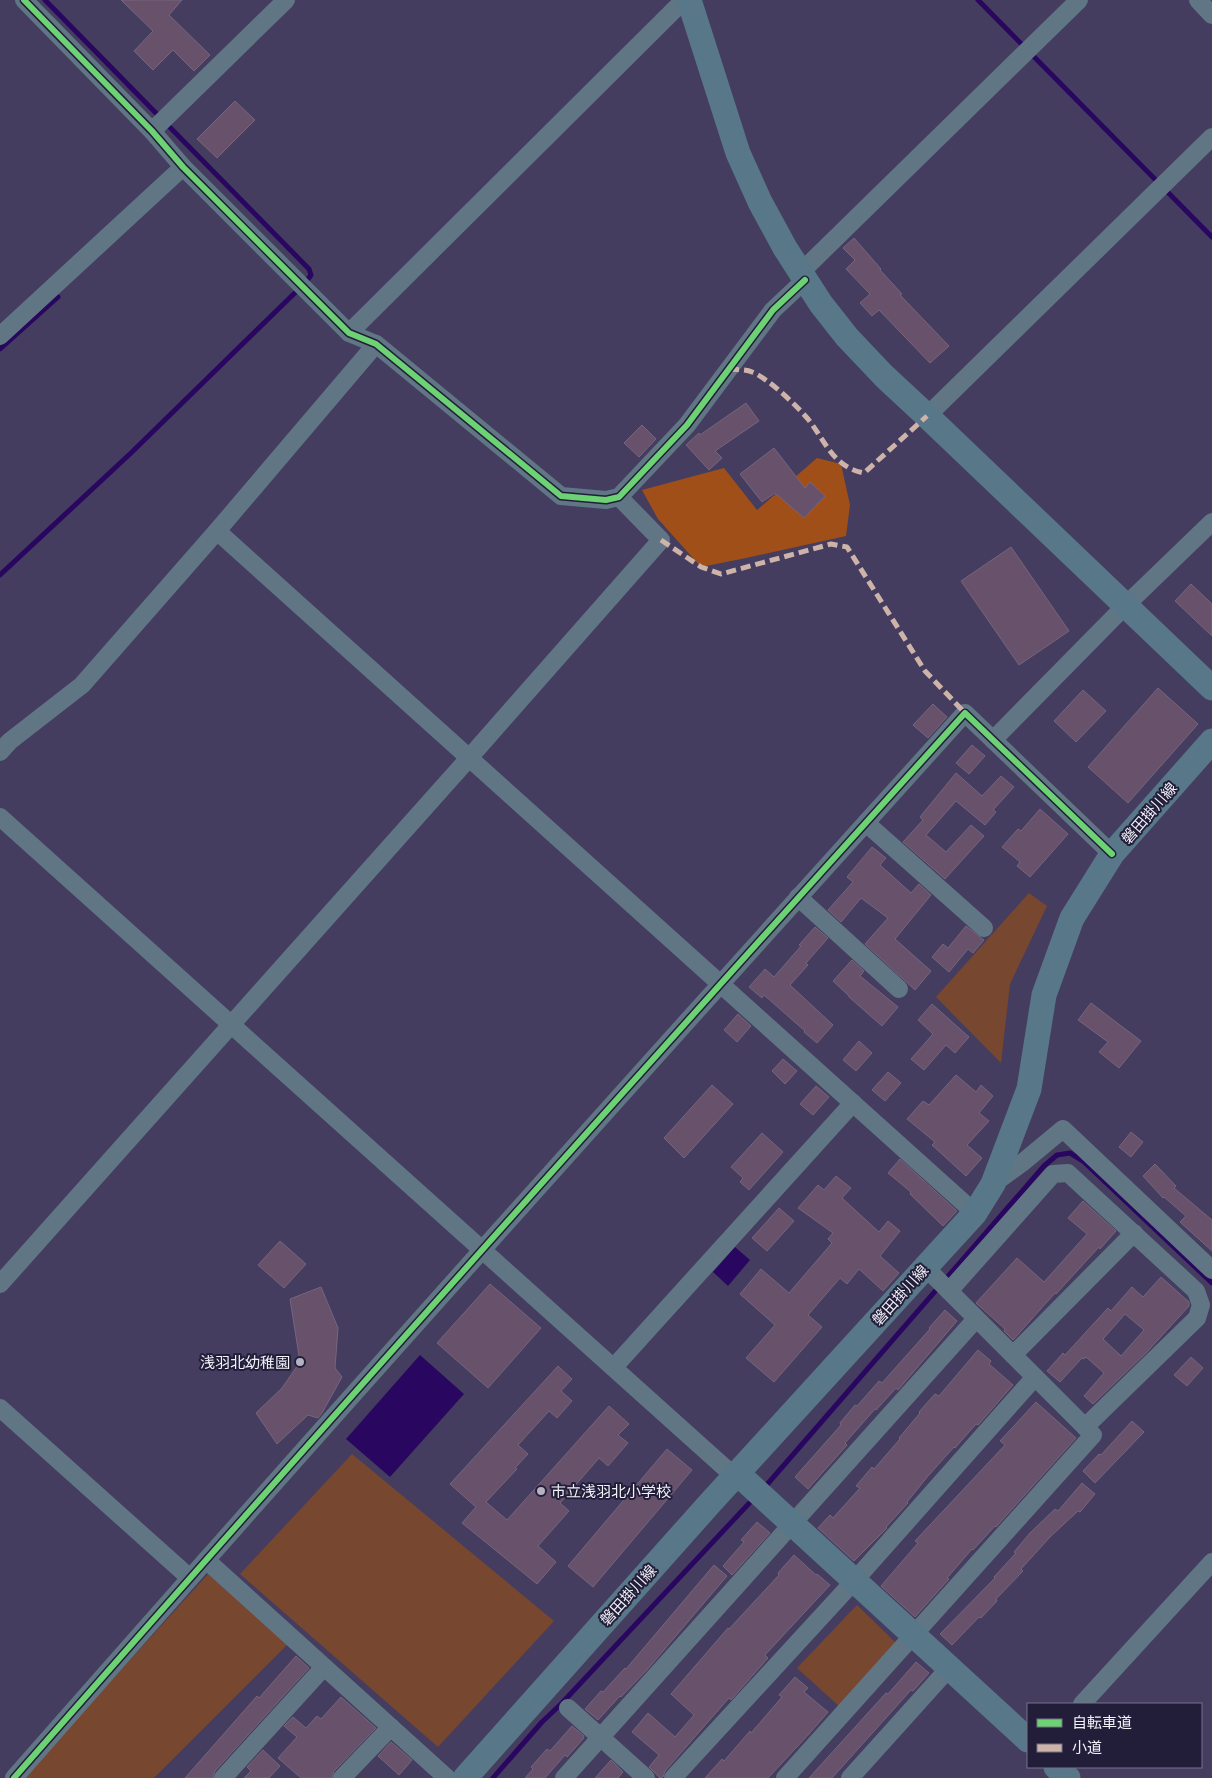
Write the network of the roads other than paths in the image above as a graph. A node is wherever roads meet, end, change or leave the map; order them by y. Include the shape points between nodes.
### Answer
1 (24, 0) edge
2 (286, 0) edge
3 (684, 0) edge
4 (689, 0) edge
5 (1079, 0) edge
6 (1198, 0) edge
7 (1212, 15) edge
8 (152, 131) junction
9 (1212, 137) edge
10 (183, 167) junction
11 (803, 276) junction
12 (349, 333) junction
13 (0, 336) edge
14 (376, 344) junction
15 (927, 416) junction
16 (619, 497) junction
17 (1212, 522) edge
18 (217, 531) junction
19 (1125, 606) junction
20 (1212, 688) edge
21 (994, 740) junction
22 (1212, 741) edge
23 (0, 752) edge
24 (469, 758) junction
25 (0, 817) edge
26 (866, 822) junction
27 (1112, 854) junction
28 (798, 897) junction
29 (984, 928) dead end
30 (720, 983) junction
31 (899, 989) dead end
32 (231, 1025) junction
33 (853, 1103) junction
34 (993, 1184) junction
35 (975, 1213) junction
36 (1134, 1233) junction
37 (482, 1248) junction
38 (925, 1267) junction
39 (1212, 1270) edge
40 (0, 1284) edge
41 (949, 1291) junction
42 (976, 1318) junction
43 (1013, 1355) junction
44 (614, 1367) junction
45 (1035, 1377) junction
46 (0, 1408) edge
47 (1085, 1427) junction
48 (736, 1475) junction
49 (793, 1524) junction
50 (206, 1560) junction
51 (1212, 1562) edge
52 (190, 1578) junction
53 (855, 1580) junction
54 (915, 1635) junction
55 (324, 1667) junction
56 (950, 1667) junction
57 (1083, 1703) edge
58 (568, 1708) dead end
59 (391, 1727) junction
60 (600, 1738) junction
61 (1027, 1739) edge
62 (1057, 1768) edge
63 (14, 1778) edge
64 (223, 1778) edge
65 (342, 1778) edge
66 (447, 1778) edge
67 (465, 1778) edge
68 (564, 1778) edge
69 (646, 1778) edge
70 (673, 1778) edge
71 (785, 1778) edge
72 (850, 1778) edge
73 (1068, 1778) edge

1 - 8 street
2 - 8 street
3 - 12 street
4 - 11 street via 738,153 760,202
5 - 11 street
6 - 7 street
8 - 10 street
9 - 15 street
10 - 12 street
10 - 13 street
11 - 15 street via 847,337
11 - 16 street via 773,310 687,425
12 - 14 street
14 - 16 street via 561,496 606,500
14 - 18 street
15 - 19 street
16 - 24 street via 661,540
17 - 19 street
18 - 23 street via 82,685
18 - 24 street
19 - 20 street
19 - 21 street
21 - 26 street via 965,713
21 - 27 street
22 - 27 street, 磐田掛川線
24 - 30 street
24 - 32 street
25 - 32 street
26 - 28 street
26 - 29 street
27 - 34 street, 磐田掛川線 via 1072,918 1044,994 1029,1089
28 - 30 street
28 - 31 street
30 - 33 street
30 - 37 street
32 - 37 street
32 - 40 street
33 - 35 street
33 - 44 street
34 - 35 street, 磐田掛川線
34 - 39 street via 1063,1129
35 - 38 street, 磐田掛川線
36 - 41 street via 1068,1172 1053,1174
36 - 43 street
36 - 47 street via 1196,1291 1201,1305 1197,1318
37 - 44 street
37 - 50 street
38 - 41 street
38 - 48 street, 磐田掛川線
41 - 42 street
42 - 43 street
42 - 49 street
43 - 45 street
44 - 48 street
45 - 47 street
45 - 53 street
46 - 52 street
47 - 54 street via 1093,1435
48 - 49 street
48 - 67 street, 磐田掛川線
49 - 53 street
49 - 60 street
50 - 52 street
50 - 55 street
51 - 57 street
52 - 63 street
53 - 54 street
53 - 70 street
54 - 56 street
54 - 71 street
55 - 59 street
55 - 64 street
56 - 61 street
56 - 72 street
58 - 60 street
59 - 65 street
59 - 66 street
60 - 68 street
60 - 69 street
62 - 73 street

